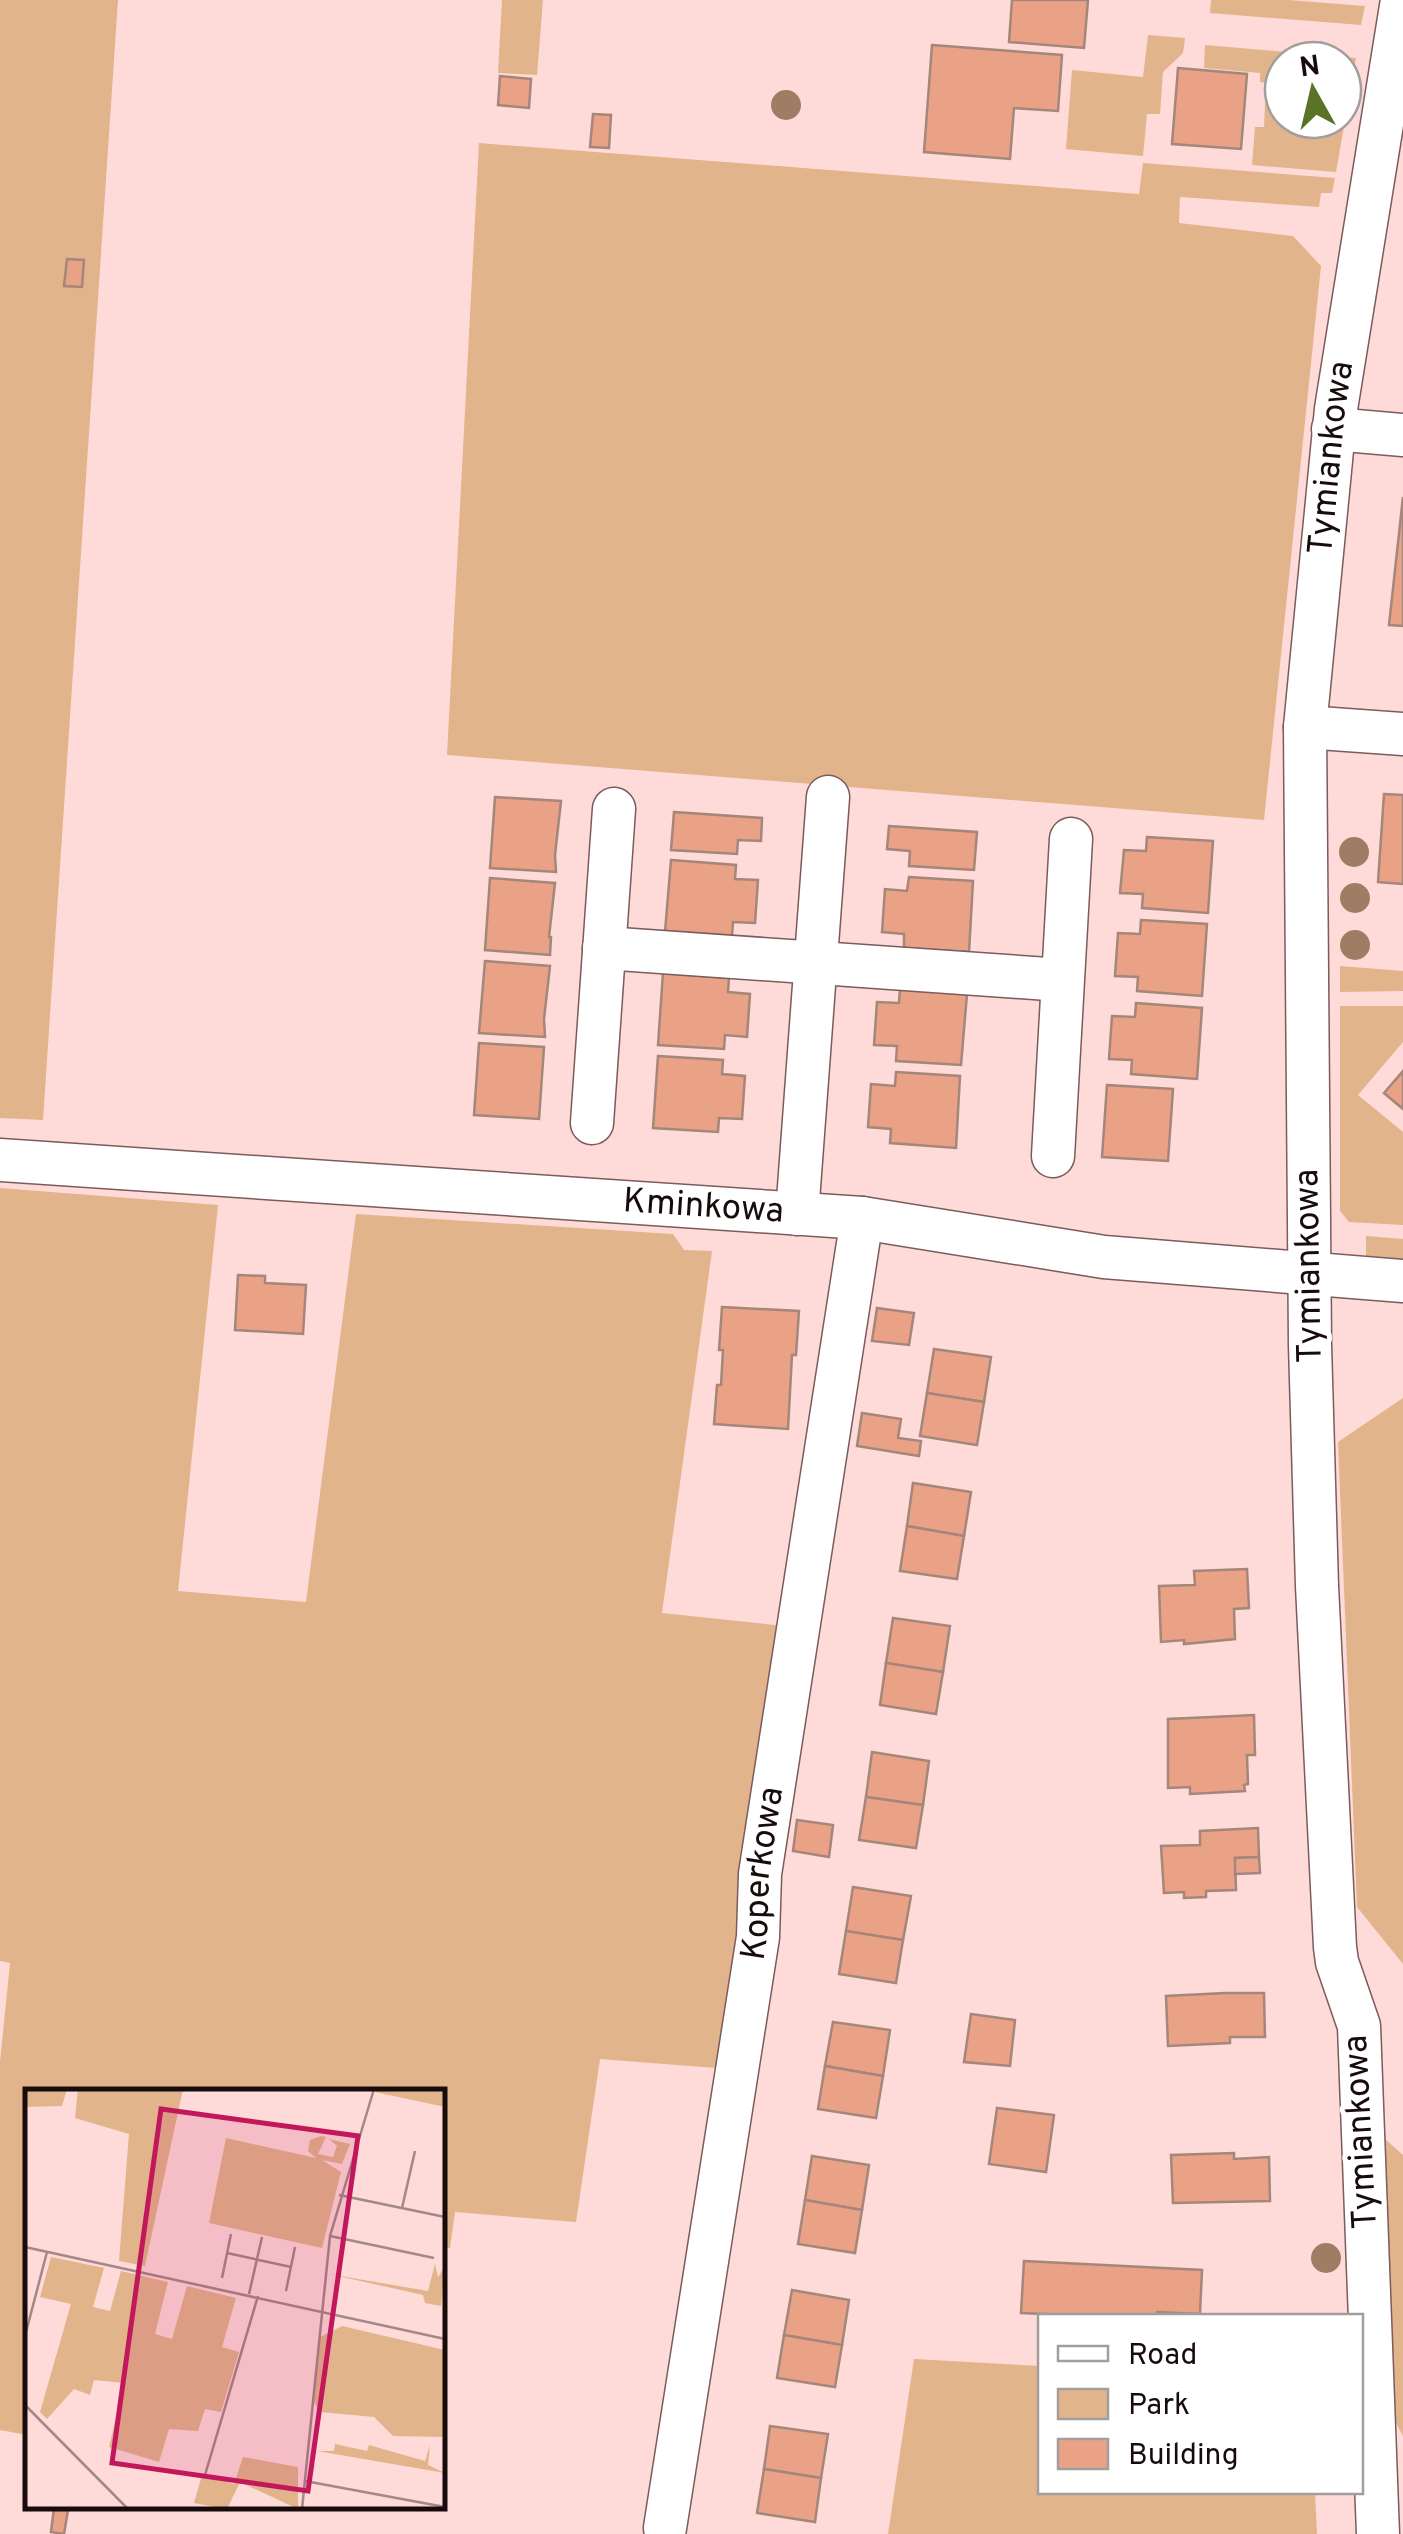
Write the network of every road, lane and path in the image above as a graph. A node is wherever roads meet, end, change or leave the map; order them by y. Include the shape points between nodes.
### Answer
1 (1402, 0) edge
2 (1333, 429) junction
3 (1403, 435) edge
4 (1306, 727) junction
5 (1403, 734) edge
6 (828, 797) dead end
7 (614, 809) dead end
8 (1071, 839) dead end
9 (604, 948) junction
10 (816, 962) junction
11 (1062, 980) junction
12 (592, 1124) dead end
13 (1053, 1156) dead end
14 (0, 1160) edge
15 (797, 1214) junction
16 (862, 1218) junction
17 (1309, 1274) junction
18 (1403, 1281) edge
19 (1389, 2466) edge
20 (666, 2528) dead end
21 (1378, 2534) edge

1 - 2 street, Tymiankowa
2 - 3 street
2 - 4 street, Tymiankowa
4 - 5 street
4 - 17 street, Tymiankowa
6 - 10 street
7 - 9 street
8 - 11 street
9 - 10 street
9 - 12 street
10 - 11 street
10 - 15 street
11 - 13 street
14 - 15 street, Kminkowa
15 - 16 street, Kminkowa
16 - 17 street, Kminkowa via 1104,1257
16 - 20 street, Koperkowa
17 - 18 street, Kminkowa
17 - 19 street, Tymiankowa via 1332,1894 1337,1962 1360,2026
19 - 21 street, Tymiankowa

